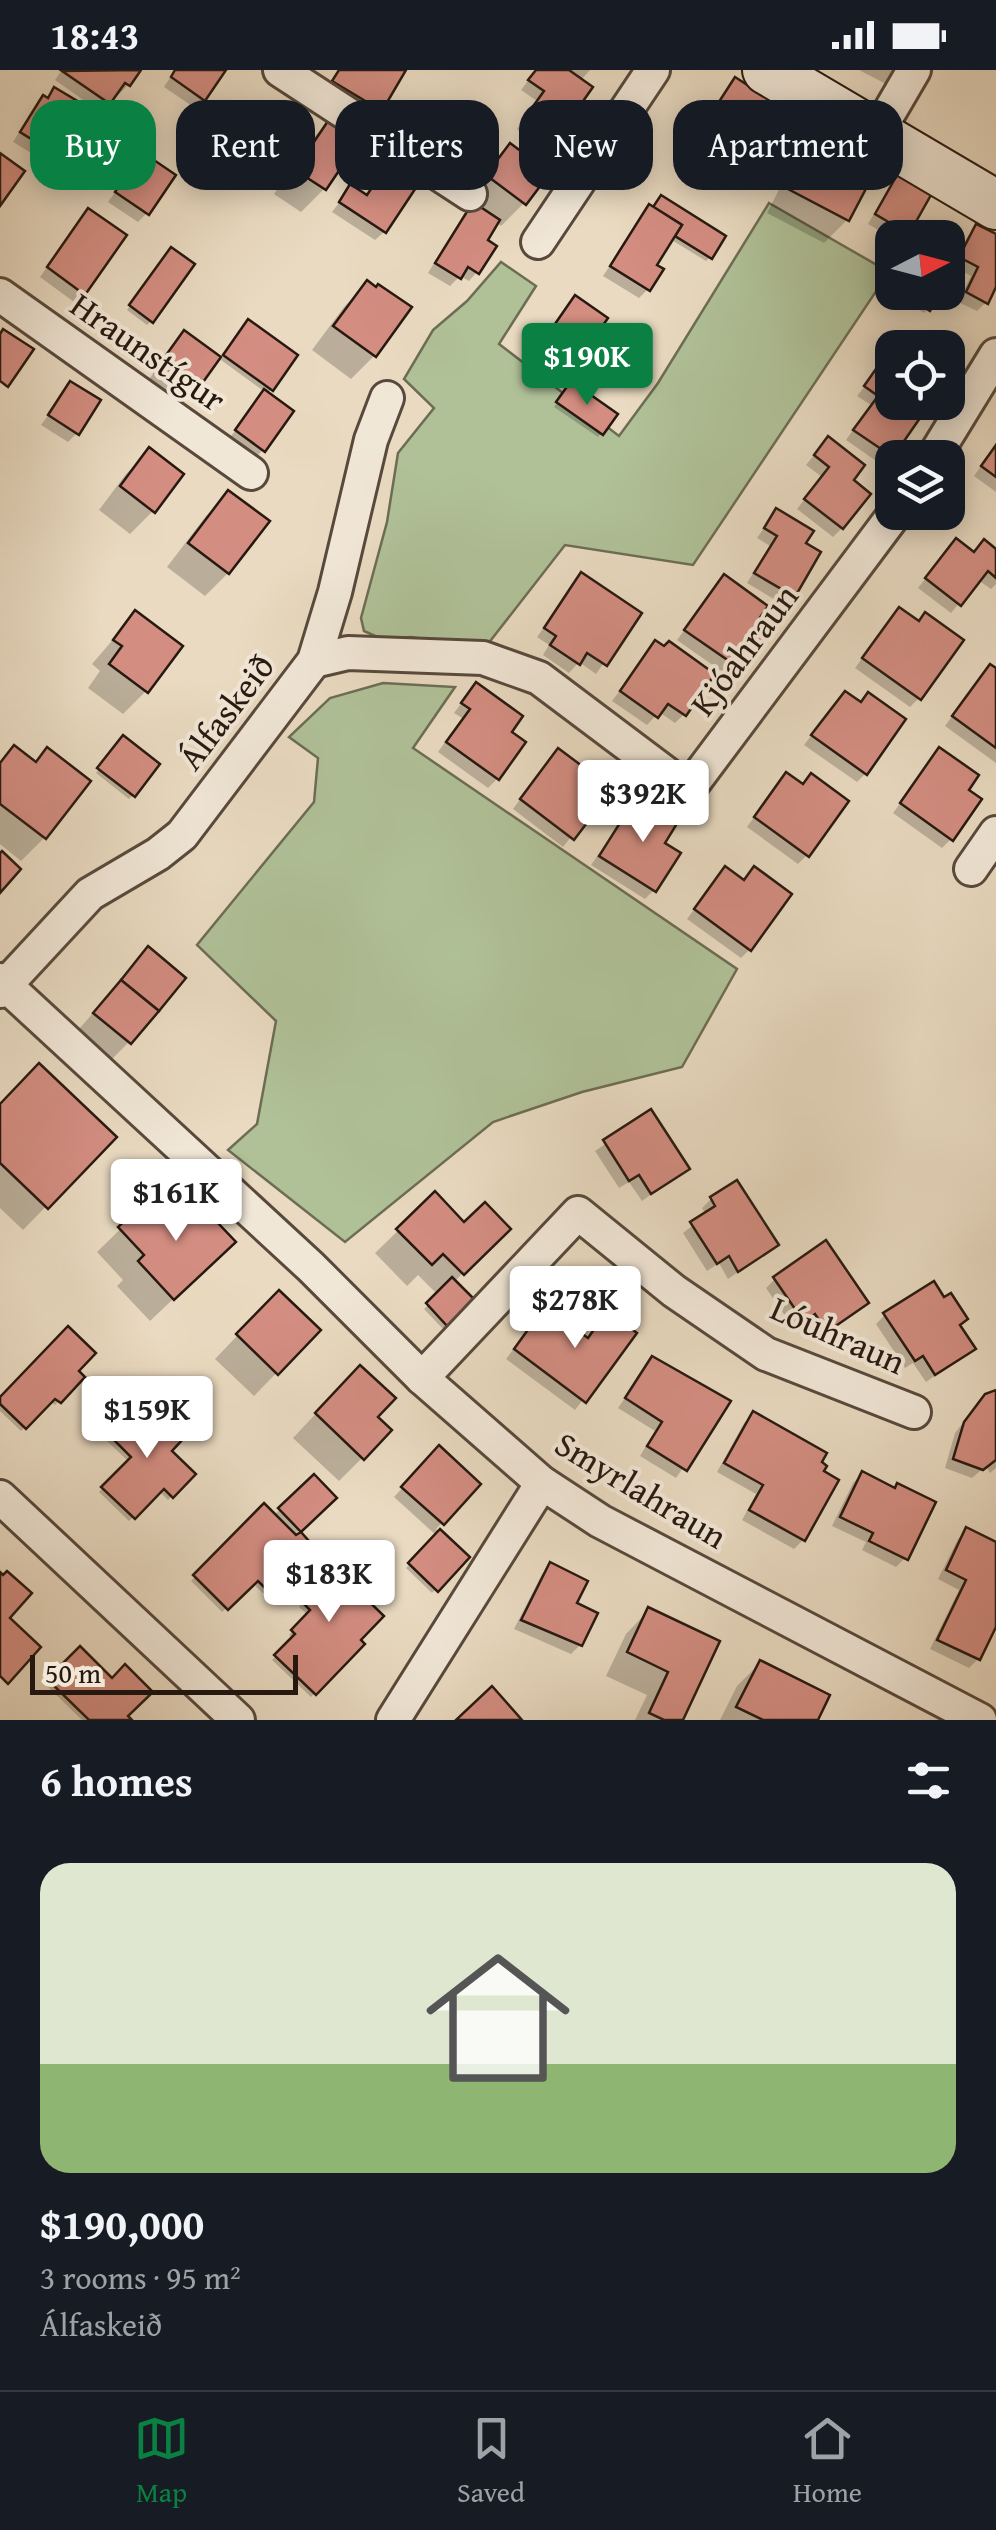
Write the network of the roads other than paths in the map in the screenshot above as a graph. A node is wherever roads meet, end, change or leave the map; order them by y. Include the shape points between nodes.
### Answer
1 (280, 70) edge
2 (653, 70) edge
3 (767, 70) edge
4 (826, 70) edge
5 (875, 100) edge
6 (883, 100) edge
7 (903, 112) edge
8 (903, 115) edge
9 (996, 176) edge
10 (470, 194) dead end
11 (996, 204) edge
12 (538, 242) dead end
13 (0, 295) edge
14 (992, 372) edge
15 (387, 398) dead end
16 (945, 440) edge
17 (250, 473) dead end
18 (883, 530) edge
19 (314, 661) junction
20 (996, 833) edge
21 (970, 869) dead end
22 (2, 986) edge
23 (422, 1378) junction
24 (914, 1412) dead end
25 (542, 1483) junction
26 (0, 1497) edge
27 (238, 1720) edge
28 (394, 1720) edge
29 (980, 1720) edge

1 - 10 street
2 - 12 street
3 - 5 main road
4 - 6 main road
7 - 9 main road
8 - 11 main road
13 - 17 street, Hraunstígur
14 - 16 street
15 - 19 street, Álfaskeið
18 - 19 street, Kjóahraun via 688,790 539,678 483,658 348,653
19 - 22 street, Álfaskeið via 182,835 90,894
20 - 21 street
22 - 23 street, Smyrlahraun via 311,1267
23 - 24 street, Lóuhraun via 578,1212 674,1291 766,1354
23 - 25 street, Smyrlahraun
25 - 28 street
25 - 29 street, Smyrlahraun
26 - 27 street

